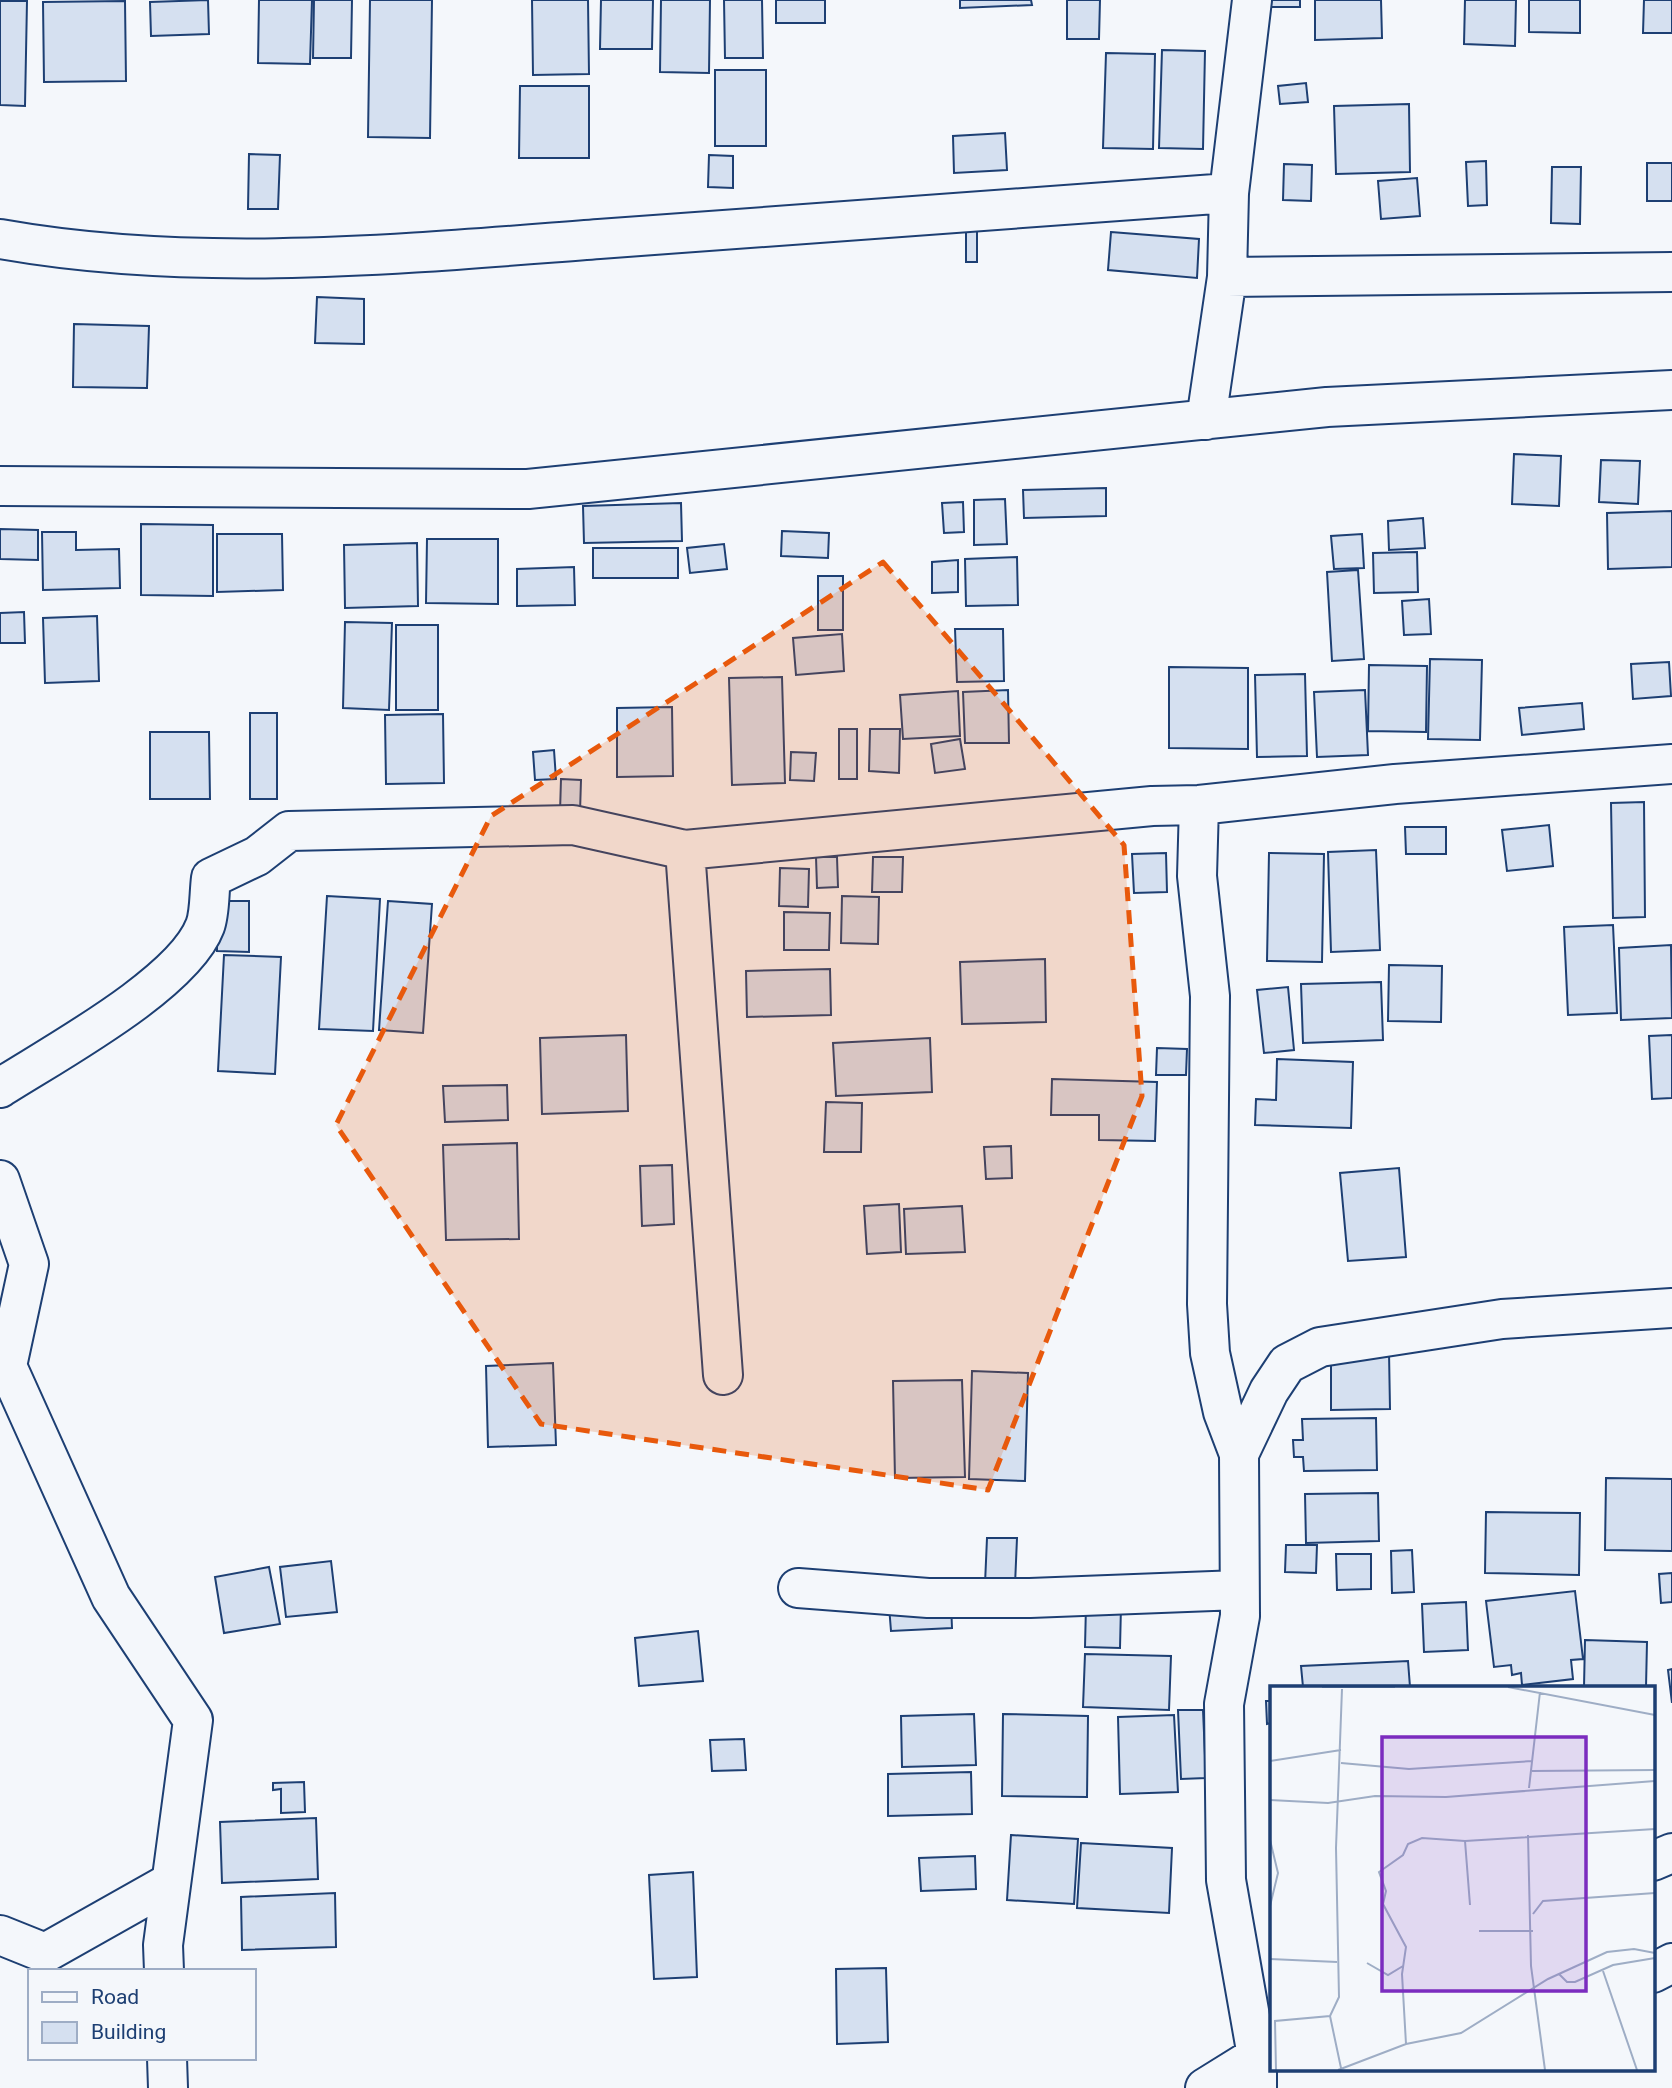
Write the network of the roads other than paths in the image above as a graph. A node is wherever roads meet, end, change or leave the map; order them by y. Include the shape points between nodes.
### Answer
1 (1252, 0) edge
2 (1229, 193) junction
3 (0, 239) edge
4 (1672, 272) edge
5 (1227, 277) junction
6 (1672, 390) edge
7 (1206, 420) junction
8 (0, 486) edge
9 (1672, 764) edge
10 (1199, 805) junction
11 (685, 850) junction
12 (0, 1088) edge
13 (0, 1180) edge
14 (1672, 1308) edge
15 (723, 1375) dead end
16 (1238, 1454) junction
17 (797, 1588) dead end
18 (1239, 1590) junction
19 (1672, 1853) edge
20 (1654, 1861) edge
21 (171, 1881) junction
22 (0, 1935) edge
23 (1672, 1963) edge
24 (164, 1969) edge
25 (1654, 1972) edge
26 (167, 2060) edge
27 (1262, 2064) edge
28 (168, 2088) edge
29 (1205, 2088) edge

1 - 2 street
2 - 3 street via 413,253 221,258 56,249
2 - 5 street
4 - 5 street
5 - 7 street
6 - 7 street via 1327,407
7 - 8 street via 528,489
9 - 10 street via 1395,784
10 - 11 street
10 - 16 street via 1197,876 1210,996 1207,1304 1210,1353
11 - 12 street via 573,825 289,831 257,856 211,878 205,927 175,971
11 - 15 street
13 - 21 street via 30,1264 7,1366 111,1597 193,1720
14 - 16 street via 1502,1320 1320,1348 1287,1364
16 - 18 street
17 - 18 street via 928,1598
18 - 27 street via 1240,1616 1224,1704 1226,1880
19 - 20 street
21 - 22 street via 45,1953
21 - 24 street
23 - 25 street
26 - 28 street
27 - 29 street

